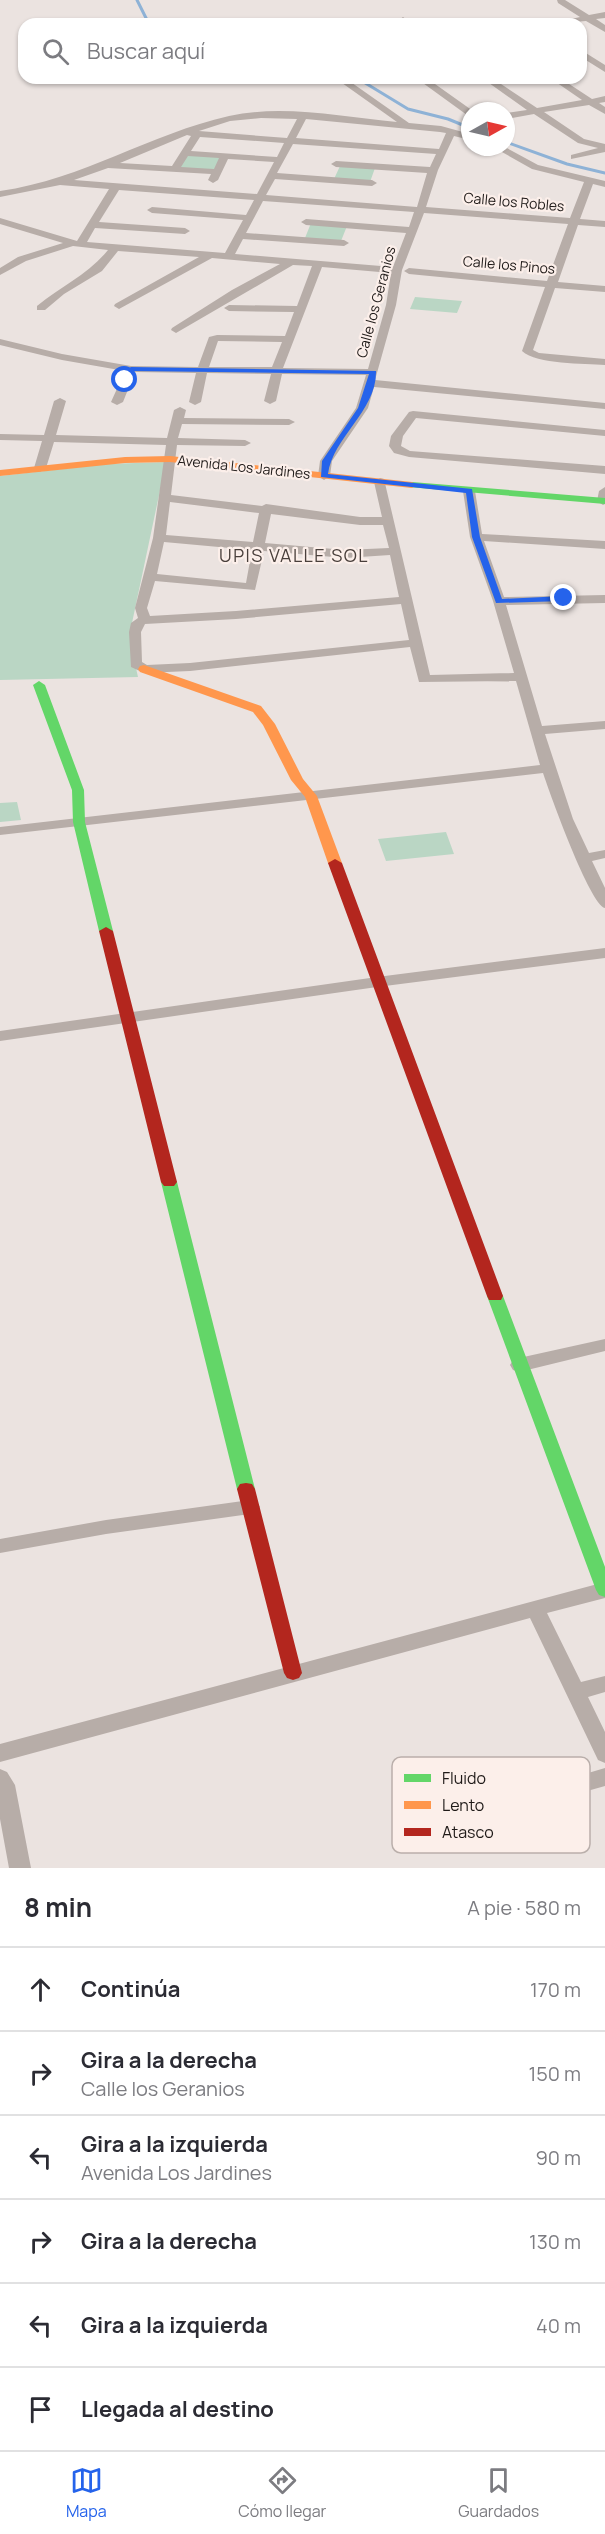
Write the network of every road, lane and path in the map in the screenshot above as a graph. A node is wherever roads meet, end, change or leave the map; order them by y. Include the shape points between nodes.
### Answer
1 (561, 1) edge
2 (605, 15) edge
3 (588, 18) junction
4 (605, 29) edge
5 (605, 53) edge
6 (587, 55) edge
7 (587, 58) edge
8 (605, 69) edge
9 (347, 84) edge
10 (429, 84) edge
11 (495, 84) edge
12 (563, 84) edge
13 (605, 99) edge
14 (591, 102) junction
15 (461, 107) edge
16 (536, 111) junction
17 (605, 111) edge
18 (515, 114) edge
19 (303, 116) junction
20 (398, 125) junction
21 (410, 126) junction
22 (461, 128) edge
23 (452, 131) junction
24 (184, 132) junction
25 (388, 133) dead end
26 (461, 134) edge
27 (197, 135) junction
28 (378, 140) dead end
29 (289, 141) junction
30 (343, 145) junction
31 (369, 146) junction
32 (605, 148) edge
33 (441, 152) junction
34 (184, 153) junction
35 (225, 156) junction
36 (515, 156) edge
37 (574, 157) dead end
38 (279, 160) junction
39 (103, 165) junction
40 (336, 165) junction
41 (378, 167) junction
42 (175, 169) junction
43 (433, 170) junction
44 (217, 172) junction
45 (272, 176) junction
46 (329, 180) junction
47 (58, 182) junction
48 (588, 182) junction
49 (372, 183) junction
50 (605, 184) edge
51 (116, 186) junction
52 (163, 189) junction
53 (206, 192) junction
54 (0, 194) edge
55 (261, 196) junction
56 (316, 201) junction
57 (362, 205) junction
58 (421, 208) junction
59 (152, 210) junction
60 (195, 214) junction
61 (251, 218) junction
62 (574, 221) junction
63 (306, 222) junction
64 (1, 223) edge
65 (605, 224) edge
66 (92, 225) junction
67 (352, 225) junction
68 (140, 228) junction
69 (412, 230) junction
70 (185, 231) junction
71 (240, 236) junction
72 (297, 239) junction
73 (344, 243) junction
74 (77, 244) junction
75 (114, 249) junction
76 (174, 254) junction
77 (209, 256) junction
78 (228, 258) junction
79 (289, 263) junction
80 (318, 265) junction
81 (334, 266) junction
82 (397, 270) junction
83 (409, 271) dead end
84 (0, 272) edge
85 (552, 284) junction
86 (605, 289) edge
87 (119, 306) dead end
88 (41, 308) dead end
89 (229, 308) dead end
90 (301, 309) junction
91 (176, 330) dead end
92 (290, 339) junction
93 (0, 342) edge
94 (605, 362) edge
95 (131, 369) junction
96 (202, 370) junction
97 (276, 370) junction
98 (371, 378) junction
99 (60, 401) dead end
100 (270, 401) dead end
101 (117, 402) dead end
102 (195, 402) dead end
103 (605, 406) edge
104 (289, 422) dead end
105 (605, 433) edge
106 (0, 437) edge
107 (48, 438) junction
108 (172, 440) junction
109 (245, 443) dead end
110 (170, 459) junction
111 (40, 468) junction
112 (605, 470) edge
113 (0, 472) edge
114 (324, 476) junction
115 (380, 482) junction
116 (469, 491) junction
117 (604, 497) edge
118 (165, 498) junction
119 (266, 508) junction
120 (389, 521) junction
121 (476, 537) junction
122 (159, 538) junction
123 (605, 545) edge
124 (260, 546) junction
125 (396, 551) junction
126 (150, 577) junction
127 (605, 599) edge
128 (407, 600) junction
129 (499, 601) junction
130 (145, 619) junction
131 (415, 643) junction
132 (144, 669) junction
133 (521, 677) junction
134 (39, 685) dead end
135 (605, 725) edge
136 (537, 730) junction
137 (548, 768) junction
138 (311, 796) junction
139 (79, 822) junction
140 (0, 831) edge
141 (605, 854) edge
142 (582, 858) junction
143 (605, 904) edge
144 (605, 952) edge
145 (377, 982) junction
146 (130, 1017) junction
147 (0, 1036) edge
148 (605, 1345) edge
149 (519, 1365) junction
150 (249, 1507) junction
151 (0, 1546) edge
152 (605, 1590) edge
153 (535, 1608) junction
154 (294, 1673) junction
155 (605, 1684) edge
156 (575, 1692) junction
157 (0, 1753) edge
158 (605, 1754) edge
159 (605, 1777) edge
160 (0, 1778) edge
161 (590, 1781) edge
162 (20, 1868) edge

1 - 3 street
2 - 3 street
3 - 4 street
5 - 6 street
7 - 8 street
9 - 21 street
10 - 15 street
11 - 16 street
12 - 14 street
13 - 14 street
14 - 16 street
14 - 17 street
16 - 18 street
16 - 32 street via 581,141
19 - 20 street
19 - 24 street via 223,120
19 - 29 street
20 - 21 street
20 - 25 street
21 - 23 street
22 - 23 street
23 - 26 street
23 - 33 street, Calle los Geranios
24 - 27 street
24 - 39 street
27 - 29 street
27 - 34 street
28 - 31 street
29 - 30 street
29 - 38 street
30 - 31 street
30 - 40 street
31 - 33 street
32 - 37 street
33 - 43 street, Calle los Geranios
34 - 35 street
34 - 42 street
35 - 38 street
35 - 44 street
36 - 48 street via 535,167
38 - 45 street
39 - 42 street
39 - 47 street
40 - 41 street
40 - 46 street
41 - 43 street
41 - 49 street
42 - 44 street
43 - 58 street, Calle los Geranios
44 - 53 street
45 - 46 street
45 - 55 street
46 - 49 street
47 - 51 street, Calle los Robles
47 - 54 street via 28,192
48 - 50 street
48 - 62 street
49 - 57 street
51 - 52 street, Calle los Robles
51 - 66 street
52 - 53 street, Calle los Robles
52 - 59 street
53 - 55 street, Calle los Robles
55 - 56 street, Calle los Robles
55 - 61 street
56 - 57 street, Calle los Robles
56 - 63 street
57 - 58 street, Calle los Robles
58 - 62 street, Calle los Robles
58 - 69 street, Calle los Geranios
59 - 60 street
59 - 68 street
60 - 61 street
60 - 70 street
61 - 71 street
62 - 65 street, Calle los Robles
62 - 85 street
63 - 67 street
63 - 72 street
64 - 74 street
66 - 68 street
66 - 74 street
67 - 69 street
67 - 73 street
68 - 70 street
69 - 82 street, Calle los Geranios
70 - 76 street
71 - 72 street
71 - 78 street
72 - 73 street
73 - 81 street
74 - 75 street
74 - 84 street via 22,259
75 - 76 street
75 - 88 street via 98,269
76 - 77 street
77 - 78 street
77 - 87 street
78 - 79 street
79 - 80 street
79 - 91 street
80 - 81 street
80 - 90 street
81 - 82 street
82 - 98 street, Calle los Geranios
83 - 85 street, Calle los Pinos
85 - 86 street, Calle los Pinos
85 - 94 street via 528,353
89 - 90 street
90 - 92 street
92 - 96 street via 213,339
92 - 97 street
93 - 95 street
95 - 96 street
95 - 101 street
96 - 97 street
96 - 102 street
97 - 98 street
97 - 100 street
98 - 103 street
98 - 114 street, Calle los Geranios via 362,408 326,461
99 - 107 street
104 - 108 street via 178,416
105 - 112 street via 413,414 394,446 409,454
106 - 107 street
107 - 108 street
107 - 111 street
108 - 109 street
108 - 110 street
110 - 111 street, Avenida Los Jardines
110 - 114 street, Avenida Los Jardines
110 - 118 street
111 - 113 street, Avenida Los Jardines
114 - 115 street, Avenida Los Jardines
115 - 116 street, Avenida Los Jardines
115 - 120 street
116 - 117 street, Avenida Los Jardines
116 - 121 street
118 - 119 street
118 - 122 street
119 - 120 street via 360,521
119 - 124 street
120 - 125 street
121 - 123 street
121 - 129 street
122 - 124 street
122 - 126 street
124 - 125 street via 345,554
124 - 126 street via 250,587
125 - 128 street
126 - 130 street via 141,608
127 - 129 street
128 - 130 street
128 - 131 street
129 - 133 street
130 - 132 street via 138,623 135,632 136,664
131 - 132 street via 190,668
131 - 133 street via 424,679
132 - 138 street via 257,709 269,724 297,780
133 - 136 street
134 - 139 street via 75,778 82,808
135 - 136 street
136 - 137 street
137 - 138 street
137 - 142 street
138 - 139 street
138 - 145 street
139 - 140 street
139 - 146 street
141 - 142 street
142 - 143 street
144 - 145 street
145 - 146 street
145 - 149 street
146 - 147 street
146 - 150 street
148 - 149 street
149 - 152 street
150 - 151 street
150 - 154 street
152 - 153 street
153 - 154 street
153 - 156 street
154 - 157 street
155 - 156 street
156 - 158 street
159 - 161 street
160 - 162 street

